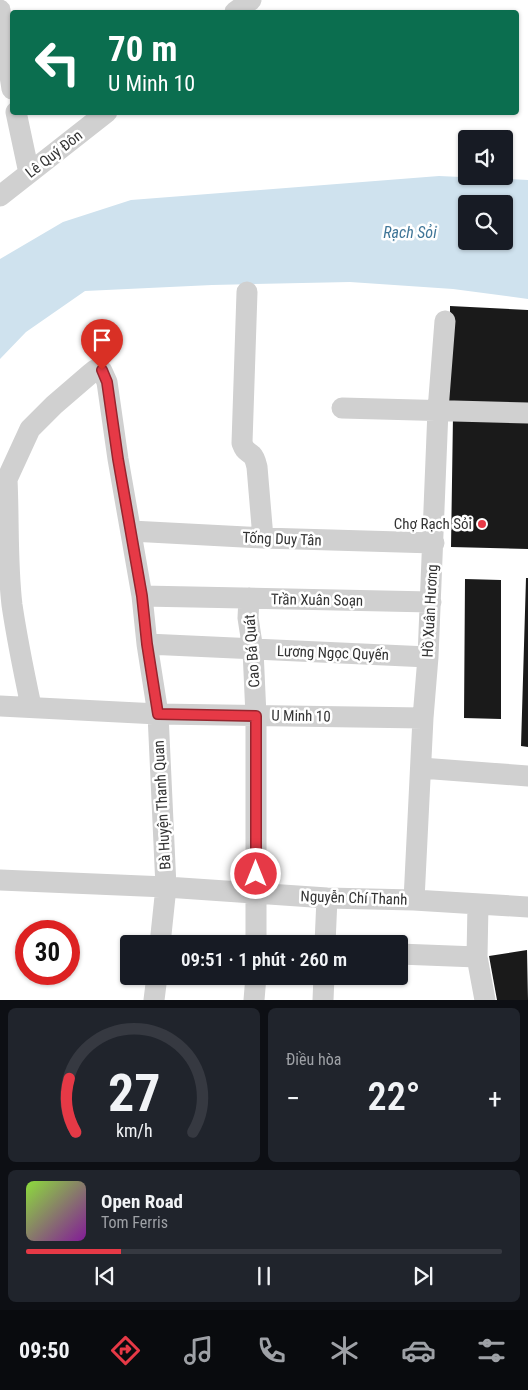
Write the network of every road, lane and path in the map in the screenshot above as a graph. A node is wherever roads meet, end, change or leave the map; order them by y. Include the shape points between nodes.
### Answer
1 (251, 0) edge
2 (0, 10) edge
3 (238, 10) edge
4 (10, 76) edge
5 (17, 115) edge
6 (103, 115) edge
7 (30, 173) junction
8 (0, 196) edge
9 (247, 292) dead end
10 (446, 322) dead end
11 (342, 408) dead end
12 (438, 410) junction
13 (528, 413) edge
14 (3, 484) edge
15 (131, 531) junction
16 (263, 538) junction
17 (434, 543) junction
18 (142, 596) junction
19 (248, 598) junction
20 (431, 602) junction
21 (147, 644) junction
22 (253, 650) junction
23 (428, 657) junction
24 (0, 706) edge
25 (30, 706) junction
26 (158, 714) junction
27 (256, 716) junction
28 (423, 718) junction
29 (421, 768) junction
30 (528, 776) edge
31 (0, 880) edge
32 (166, 887) junction
33 (256, 893) junction
34 (326, 898) junction
35 (414, 900) junction
36 (478, 904) junction
37 (528, 907) edge
38 (161, 935) edge
39 (256, 935) edge
40 (325, 935) edge
41 (408, 954) edge
42 (477, 957) junction
43 (155, 985) edge
44 (255, 985) edge
45 (324, 985) edge
46 (154, 1000) edge
47 (254, 1000) edge
48 (323, 1000) edge
49 (484, 1000) edge

1 - 3 street
2 - 4 street
5 - 7 street
6 - 7 street, Lê Quý Đôn
7 - 8 street, Lê Quý Đôn
9 - 16 street via 242,442 257,467
10 - 12 street, Hồ Xuân Hương
11 - 12 street
12 - 13 street
12 - 17 street, Hồ Xuân Hương
14 - 15 street, Bà Huyện Thanh Quan via 30,429 77,384 99,370 107,382
14 - 25 street via 9,510 12,605
15 - 16 street, Tống Duy Tân
15 - 18 street, Bà Huyện Thanh Quan
16 - 17 street, Tống Duy Tân
17 - 20 street, Hồ Xuân Hương
18 - 19 street, Trần Xuân Soạn
18 - 21 street, Bà Huyện Thanh Quan
19 - 20 street, Trần Xuân Soạn
19 - 22 street, Cao Bá Quát
20 - 23 street, Hồ Xuân Hương
21 - 22 street, Lương Ngọc Quyến
21 - 26 street, Bà Huyện Thanh Quan
22 - 23 street, Lương Ngọc Quyến
22 - 27 street, Cao Bá Quát
23 - 28 street, Hồ Xuân Hương
24 - 25 street, U Minh 10
25 - 26 street, U Minh 10
26 - 27 street, U Minh 10
26 - 32 street, Bà Huyện Thanh Quan
27 - 28 street, U Minh 10
27 - 33 street, Cao Bá Quát
28 - 29 street, Hồ Xuân Hương
29 - 30 street
29 - 35 street, Hồ Xuân Hương
31 - 32 street, Nguyễn Chí Thanh
32 - 33 street, Nguyễn Chí Thanh
32 - 38 street, Bà Huyện Thanh Quan
33 - 34 street, Nguyễn Chí Thanh
33 - 39 street, Cao Bá Quát
34 - 35 street, Nguyễn Chí Thanh
34 - 40 street
35 - 36 street, Nguyễn Chí Thanh
36 - 37 street, Nguyễn Chí Thanh
36 - 42 street
41 - 42 street
42 - 49 street
43 - 46 street
44 - 47 street
45 - 48 street

